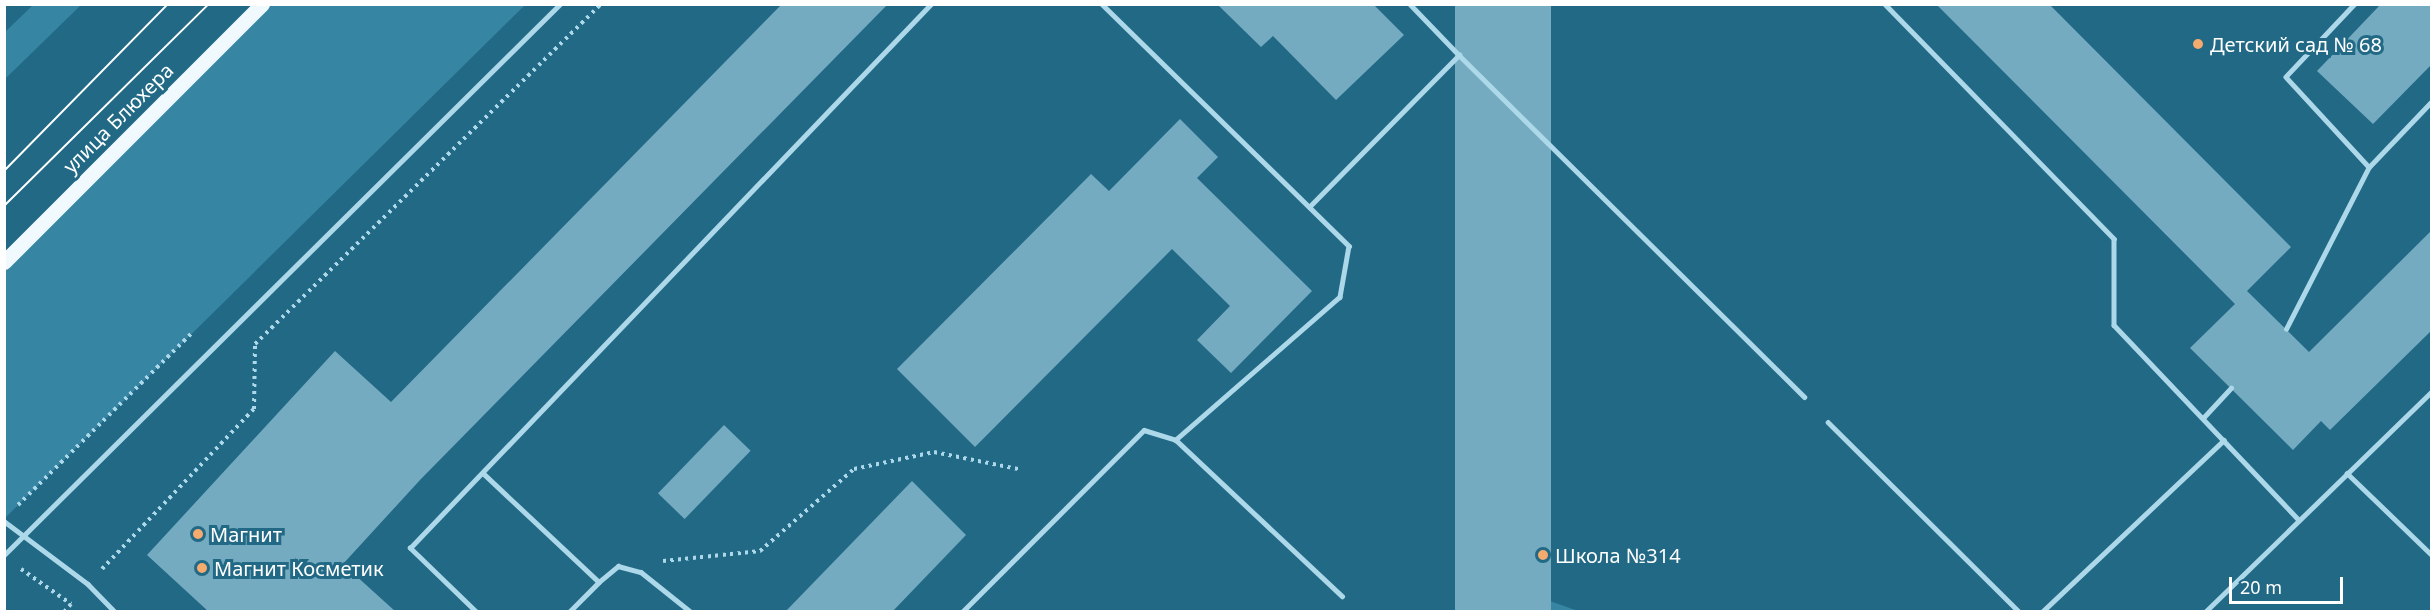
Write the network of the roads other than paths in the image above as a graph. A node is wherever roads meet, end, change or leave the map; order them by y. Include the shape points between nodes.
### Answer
1 (262, 4) edge
2 (560, 4) edge
3 (932, 4) edge
4 (1102, 4) edge
5 (1410, 4) edge
6 (1885, 4) edge
7 (2355, 4) edge
8 (1459, 55) junction
9 (2432, 101) edge
10 (2369, 167) junction
11 (1309, 207) junction
12 (4, 262) edge
13 (2286, 329) dead end
14 (2231, 388) dead end
15 (2432, 391) edge
16 (1804, 397) dead end
17 (2203, 418) junction
18 (1828, 422) dead end
19 (1176, 440) junction
20 (2224, 440) junction
21 (483, 473) junction
22 (2347, 473) junction
23 (2299, 520) junction
24 (4, 521) edge
25 (25, 534) junction
26 (4, 555) edge
27 (2432, 555) edge
28 (599, 582) junction
29 (1342, 596) dead end
30 (114, 612) edge
31 (476, 612) edge
32 (568, 612) edge
33 (692, 612) edge
34 (962, 612) edge
35 (2019, 612) edge
36 (2042, 612) edge
37 (2205, 612) edge

1 - 12 main road, улица Блюхера
2 - 25 lane
3 - 21 lane
4 - 11 lane
5 - 8 lane
6 - 17 lane via 2114,239 2114,326
7 - 10 lane via 2286,77
8 - 11 lane
8 - 16 lane
9 - 10 lane
10 - 13 lane
11 - 19 lane via 1349,246 1340,297
14 - 17 lane
15 - 22 lane
17 - 20 lane
18 - 35 lane
19 - 29 lane
19 - 34 lane via 1144,430
20 - 23 lane
20 - 36 lane
21 - 28 lane
21 - 31 lane via 410,548
22 - 23 lane
22 - 27 lane
23 - 37 lane
24 - 25 lane
25 - 26 lane
25 - 30 lane via 88,584
28 - 32 lane
28 - 33 lane via 618,566 641,572

